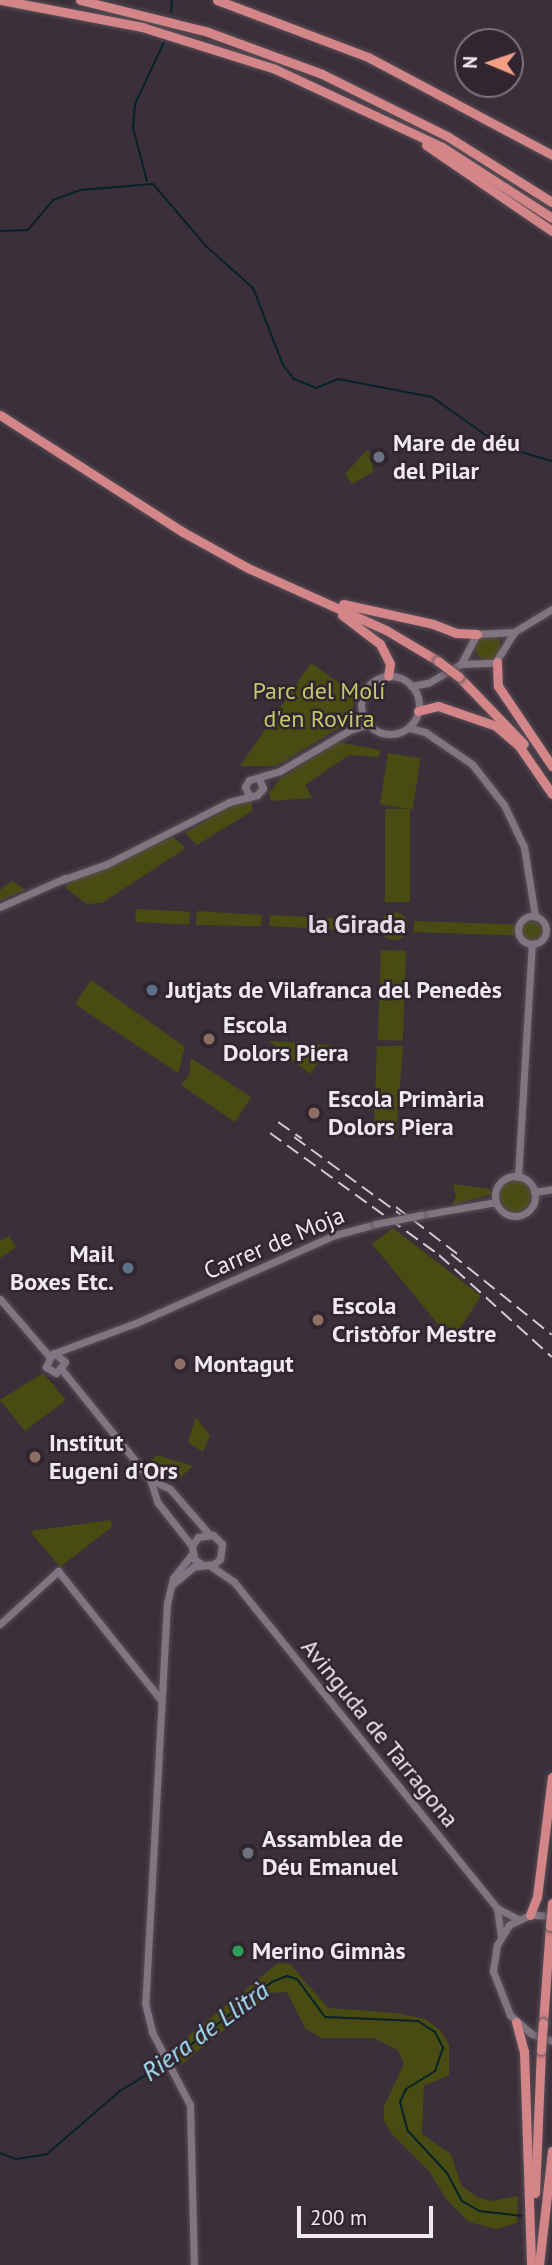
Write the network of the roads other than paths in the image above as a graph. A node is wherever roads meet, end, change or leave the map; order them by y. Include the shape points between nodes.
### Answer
1 (1, 0) edge
2 (80, 0) edge
3 (217, 0) edge
4 (232, 0) edge
5 (409, 131) junction
6 (552, 150) edge
7 (552, 155) edge
8 (552, 202) edge
9 (552, 218) edge
10 (552, 231) edge
11 (0, 415) edge
12 (288, 586) junction
13 (298, 591) junction
14 (552, 609) edge
15 (513, 632) junction
16 (477, 634) junction
17 (498, 634) junction
18 (504, 645) junction
19 (470, 648) junction
20 (477, 661) junction
21 (497, 662) junction
22 (461, 664) junction
23 (388, 676) junction
24 (428, 684) junction
25 (411, 685) junction
26 (418, 698) junction
27 (362, 712) junction
28 (417, 714) junction
29 (368, 724) junction
30 (410, 728) junction
31 (350, 730) junction
32 (425, 732) junction
33 (552, 766) edge
34 (280, 771) junction
35 (259, 779) junction
36 (552, 786) edge
37 (263, 788) junction
38 (247, 791) junction
39 (552, 794) edge
40 (111, 860) junction
41 (64, 880) junction
42 (0, 907) edge
43 (535, 916) junction
44 (532, 944) junction
45 (518, 1177) junction
46 (552, 1189) edge
47 (534, 1192) junction
48 (496, 1202) junction
49 (0, 1299) edge
50 (75, 1346) junction
51 (52, 1354) junction
52 (64, 1360) junction
53 (62, 1370) junction
54 (150, 1479) junction
55 (164, 1488) junction
56 (156, 1496) junction
57 (209, 1534) junction
58 (192, 1550) junction
59 (222, 1555) junction
60 (206, 1565) junction
61 (234, 1582) junction
62 (169, 1591) junction
63 (0, 1624) edge
64 (162, 1700) junction
65 (552, 1777) edge
66 (550, 1790) edge
67 (552, 1903) edge
68 (497, 1908) junction
69 (530, 1915) junction
70 (552, 1916) edge
71 (518, 1919) junction
72 (501, 1935) junction
73 (516, 2022) junction
74 (552, 2041) edge
75 (552, 2151) edge
76 (194, 2265) edge
77 (535, 2265) edge

1 - 5 highway via 108,19 208,46 307,82
2 - 8 highway via 208,32 322,74 447,136
3 - 7 highway via 368,57
4 - 6 highway via 396,65
5 - 9 highway
5 - 10 highway
11 - 12 highway via 183,532
12 - 13 highway
12 - 23 highway via 348,618 380,644 390,664
13 - 16 highway via 456,634
13 - 36 highway, bridge via 386,630 459,677 508,724
14 - 15 street
15 - 17 street
15 - 18 street
16 - 17 street
16 - 19 street
17 - 18 street
18 - 21 street
19 - 20 street
19 - 22 street
20 - 21 street
20 - 22 street
21 - 33 highway via 498,685
22 - 24 street
23 - 25 street
23 - 27 street via 367,689
24 - 25 street
24 - 26 street
25 - 26 street
26 - 28 street
27 - 29 street
27 - 31 street
28 - 30 street
28 - 32 street
28 - 39 highway via 439,706 496,726 519,746
29 - 30 street via 383,733
29 - 31 street
30 - 32 street
31 - 34 street
32 - 43 street via 472,764 504,805 524,847
34 - 35 street
34 - 37 street
35 - 37 street
35 - 38 street via 251,778
37 - 38 street via 257,795
38 - 40 street
40 - 41 street
40 - 41 street via 101,858
41 - 42 street
43 - 44 street via 546,930 544,938
43 - 44 street via 523,919 518,930 522,940
44 - 45 street
45 - 47 street
45 - 48 street via 501,1183
46 - 47 street
47 - 48 street via 533,1206 516,1216 504,1213
48 - 50 street, Carrer de Moja, bridge via 335,1235
49 - 51 street
50 - 51 street, Carrer de Moja
50 - 52 street, Carrer de Moja
51 - 52 street
51 - 53 street via 48,1369
52 - 53 street
53 - 54 street
54 - 55 street
54 - 56 street
55 - 56 street
55 - 57 street
56 - 58 street
57 - 58 street via 198,1537
57 - 59 street via 220,1540
58 - 60 street
58 - 62 street
59 - 60 street
59 - 61 street, Avinguda de Tarragona
60 - 61 street, Avinguda de Tarragona
60 - 62 street via 189,1569
61 - 68 street, Avinguda de Tarragona
62 - 64 street
63 - 64 street via 58,1571
64 - 76 street via 145,2003 152,2032 190,2105
65 - 66 highway
66 - 69 highway
67 - 77 highway, bridge via 541,2050
68 - 71 street, Avinguda de Tarragona
68 - 72 street
69 - 70 street
69 - 71 street
71 - 72 street
72 - 73 street via 493,1976 501,2001
73 - 74 street
73 - 77 highway via 524,2051
75 - 77 highway

